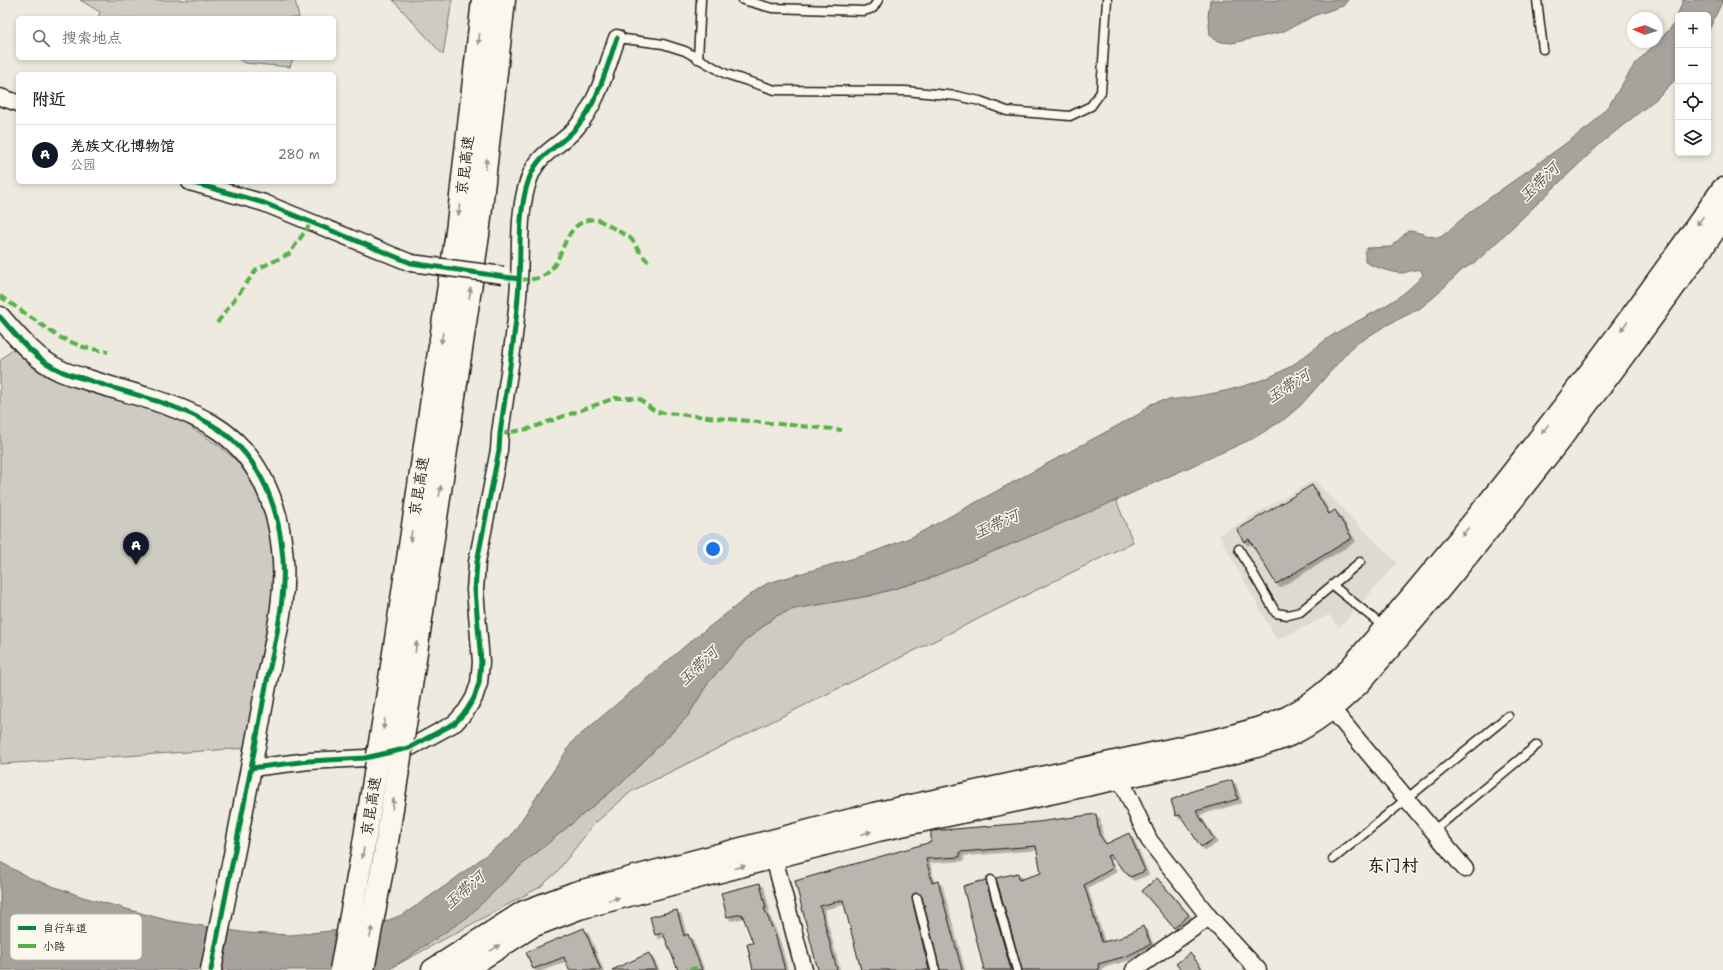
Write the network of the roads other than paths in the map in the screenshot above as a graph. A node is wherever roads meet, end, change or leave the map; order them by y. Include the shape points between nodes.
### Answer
1 (483, 0) edge
2 (504, 0) edge
3 (701, 0) edge
4 (743, 0) edge
5 (878, 0) edge
6 (1108, 0) edge
7 (1537, 0) edge
8 (617, 38) joint
9 (1544, 49) dead end
10 (698, 59) junction
11 (0, 96) edge
12 (16, 102) edge
13 (197, 184) edge
14 (1723, 189) edge
15 (1723, 218) edge
16 (519, 278) junction
17 (0, 317) edge
18 (1238, 549) dead end
19 (1360, 562) dead end
20 (1332, 585) junction
21 (1385, 628) junction
22 (1331, 708) junction
23 (1508, 716) dead end
24 (1538, 745) dead end
25 (251, 768) junction
26 (1120, 778) junction
27 (1407, 799) junction
28 (1433, 830) junction
29 (774, 858) junction
30 (1333, 859) dead end
31 (1465, 869) dead end
32 (991, 880) dead end
33 (917, 898) dead end
34 (1209, 917) junction
35 (211, 970) edge
36 (341, 970) edge
37 (363, 970) edge
38 (433, 970) edge
39 (463, 970) edge
40 (804, 970) edge
41 (935, 970) edge
42 (1016, 970) edge
43 (1134, 970) edge
44 (1258, 970) edge

1 -> 36 main road, 京昆高速, bridge via 457,232 364,850
37 -> 2 main road, 京昆高速, bridge via 385,854 478,235
3 - 10 lane
4 - 5 lane via 772,8 864,11 873,8
6 - 10 lane via 1101,92 1091,106 1070,116 1007,111 958,96 906,90 775,90 726,74
7 - 9 lane
8 - 10 lane via 663,44 685,51
8 - 16 street via 588,113 575,129 539,159 530,178 522,214
11 - 12 street
13 - 16 street, bridge via 264,204 411,263
14 -> 21 main road via 1631,317 1542,433 1462,536
15 - 22 main road via 1645,327 1475,546 1359,683
16 - 25 street via 499,450 477,562 475,590 481,662 474,698 455,723 409,748 365,758
17 - 25 street via 38,357 62,372 166,403 214,426 248,458 267,488 278,523 282,551 282,600
18 - 20 lane via 1276,613 1288,615 1300,612
19 - 20 lane
20 - 21 lane
21 - 38 main road via 1330,689 1293,714 1269,725 1182,748 874,814 575,893 524,912
22 - 26 main road via 1302,729 1275,740 1221,756
22 - 27 street
23 - 27 lane
24 - 28 lane
25 - 35 street
29 -> 26 main road via 908,823
26 - 34 street via 1149,840
27 - 28 street
27 - 30 lane
28 - 31 street
39 -> 29 main road via 532,926 555,916
29 - 40 street
32 - 42 lane
33 - 41 lane
34 - 43 street
34 - 44 street

